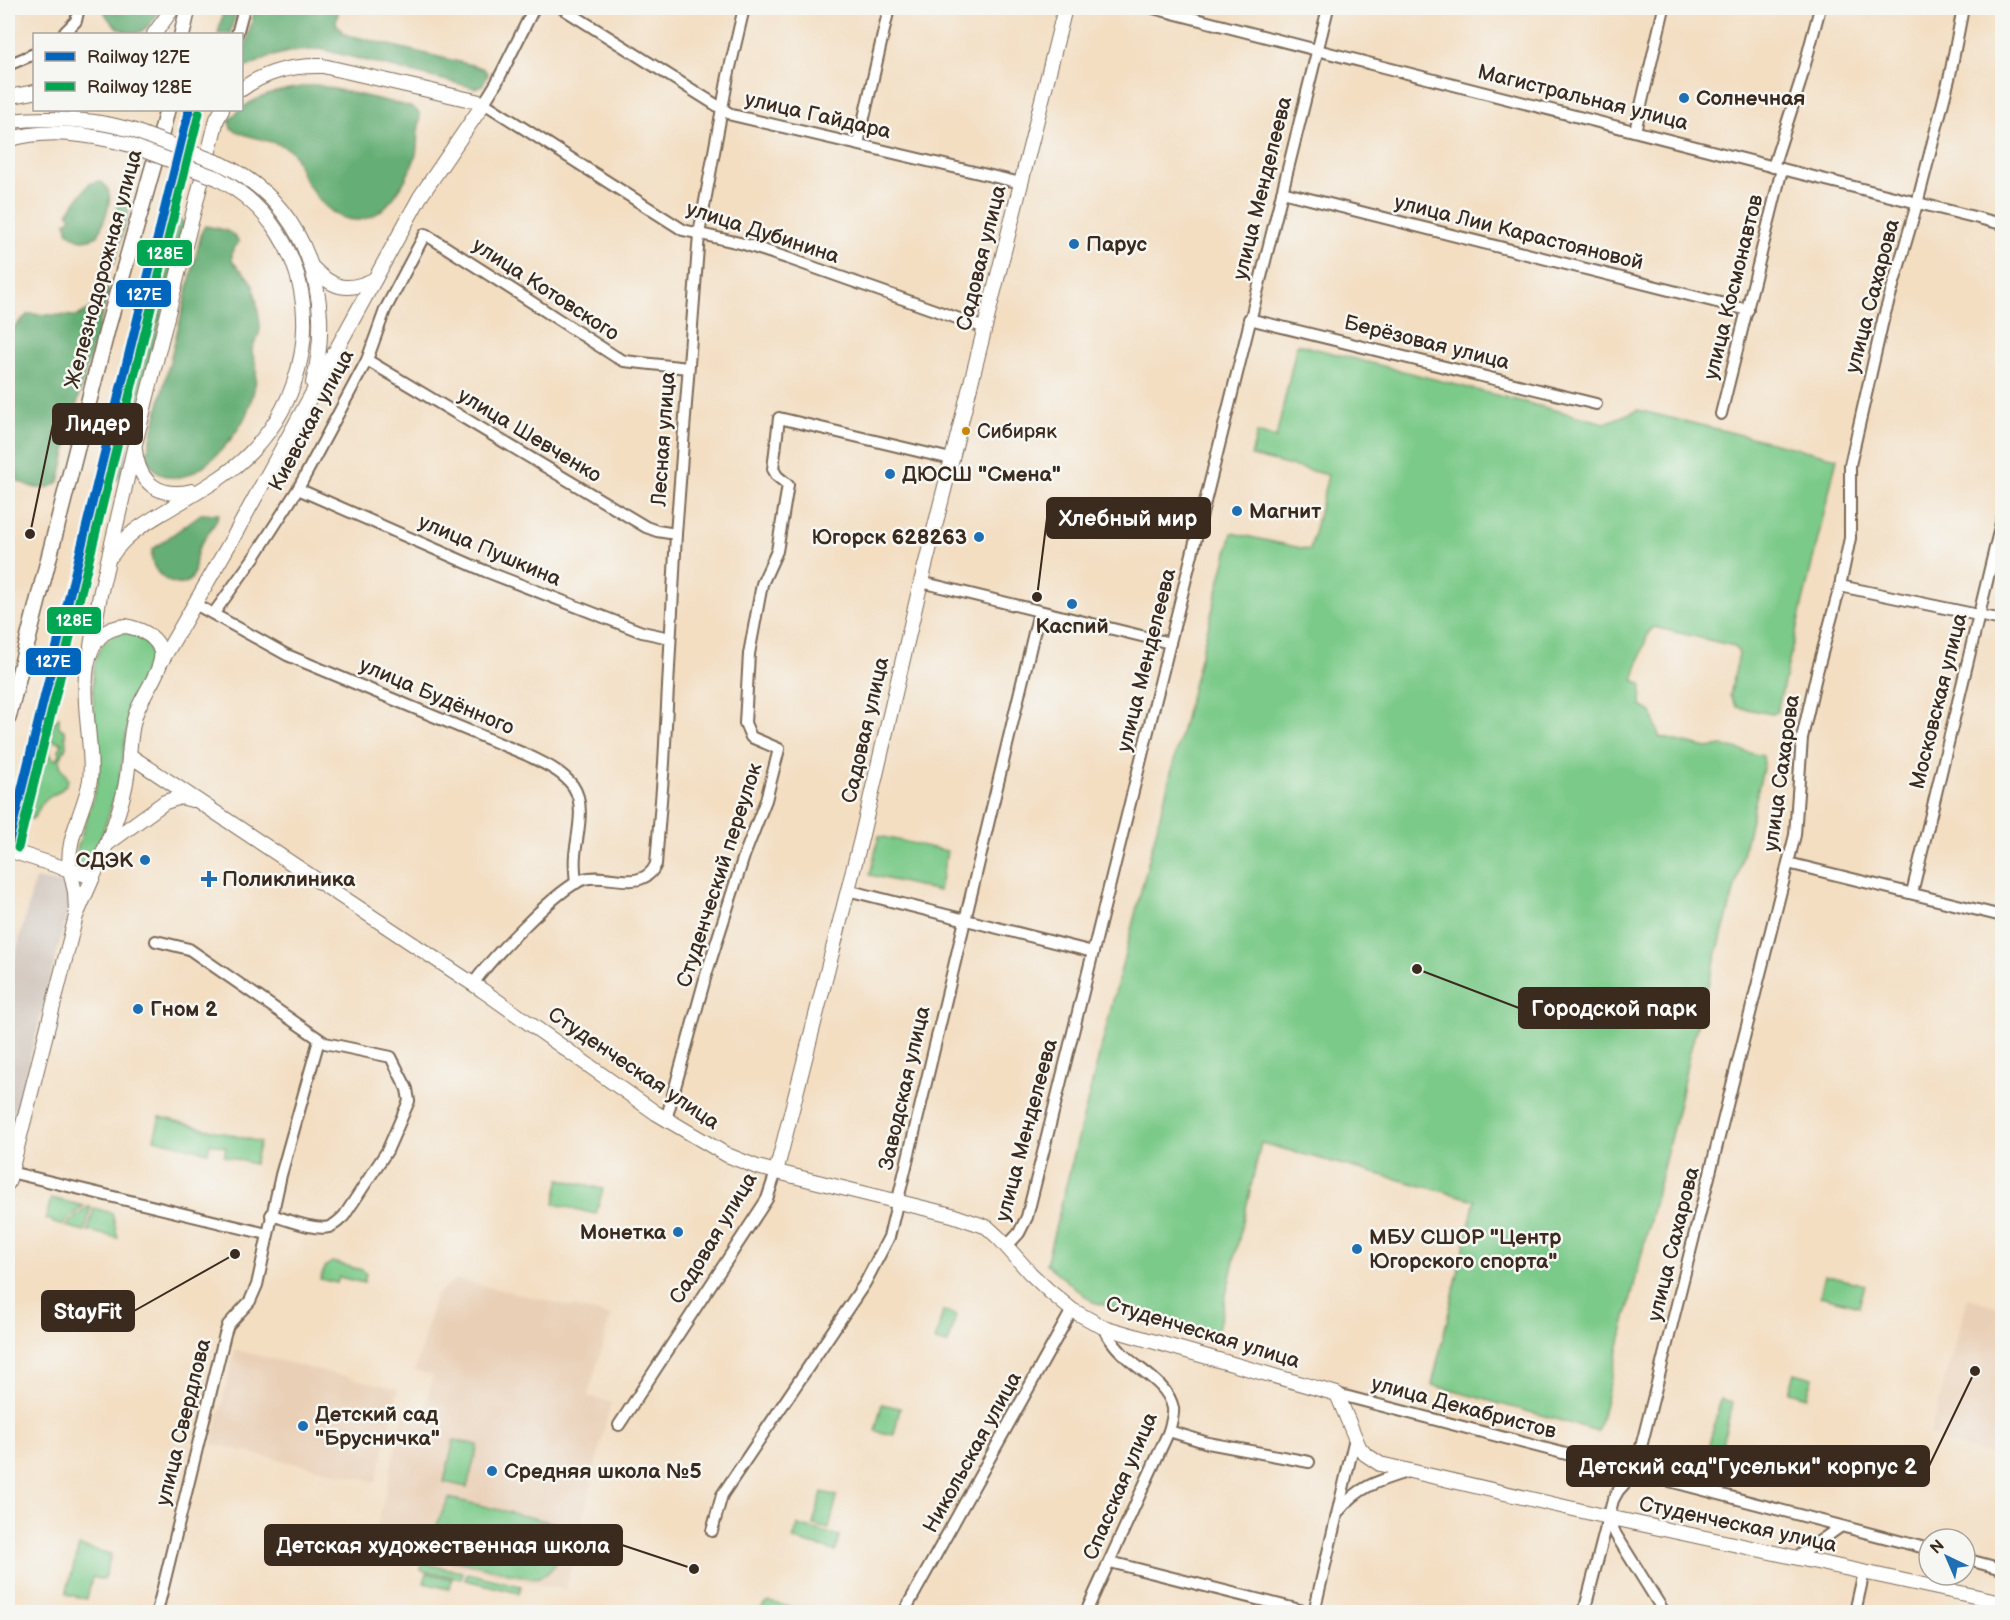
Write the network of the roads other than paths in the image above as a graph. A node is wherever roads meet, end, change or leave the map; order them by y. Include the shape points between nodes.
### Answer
1 (79, 8) edge
2 (174, 8) edge
3 (188, 8) edge
4 (243, 8) edge
5 (534, 8) edge
6 (562, 8) edge
7 (744, 8) edge
8 (889, 8) edge
9 (1065, 8) edge
10 (1153, 8) edge
11 (1328, 8) edge
12 (1664, 8) edge
13 (1820, 8) edge
14 (1962, 8) edge
15 (64, 33) edge
16 (155, 33) edge
17 (182, 33) edge
18 (237, 33) edge
19 (1318, 49) junction
20 (33, 54) edge
21 (8, 65) edge
22 (243, 88) edge
23 (33, 92) edge
24 (8, 97) edge
25 (484, 103) junction
26 (722, 108) junction
27 (167, 111) edge
28 (219, 113) edge
29 (8, 121) edge
30 (1635, 131) junction
31 (8, 140) edge
32 (858, 144) junction
33 (1777, 168) junction
34 (1021, 183) junction
35 (1281, 192) junction
36 (1917, 204) junction
37 (2002, 224) edge
38 (424, 234) joint
39 (699, 234) junction
40 (312, 267) junction
41 (375, 279) junction
42 (1748, 310) junction
43 (1249, 318) junction
44 (985, 328) junction
45 (367, 360) junction
46 (688, 368) junction
47 (1596, 404) dead end
48 (304, 411) junction
49 (1721, 414) dead end
50 (135, 444) junction
51 (951, 459) junction
52 (213, 482) junction
53 (298, 489) junction
54 (2002, 519) edge
55 (676, 534) junction
56 (106, 569) junction
57 (921, 582) junction
58 (1840, 586) junction
59 (195, 604) junction
60 (1040, 612) junction
61 (214, 613) junction
62 (1979, 615) junction
63 (2002, 620) edge
64 (670, 638) junction
65 (1170, 643) junction
66 (90, 653) junction
67 (161, 662) junction
68 (8, 718) edge
69 (129, 755) junction
70 (199, 803) junction
71 (73, 836) junction
72 (107, 844) junction
73 (8, 850) edge
74 (29, 856) junction
75 (1788, 863) junction
76 (70, 870) junction
77 (93, 877) junction
78 (576, 883) junction
79 (847, 891) junction
80 (1911, 893) junction
81 (76, 916) junction
82 (2002, 916) edge
83 (964, 919) junction
84 (156, 940) dead end
85 (1093, 952) junction
86 (472, 984) junction
87 (319, 1040) junction
88 (666, 1120) junction
89 (776, 1172) junction
90 (9, 1178) edge
91 (897, 1202) junction
92 (271, 1215) junction
93 (267, 1234) junction
94 (1007, 1246) junction
95 (1072, 1310) junction
96 (1103, 1327) junction
97 (1337, 1394) junction
98 (619, 1425) dead end
99 (1169, 1431) junction
100 (1355, 1438) junction
101 (1309, 1462) dead end
102 (1411, 1471) junction
103 (1635, 1472) junction
104 (1335, 1516) junction
105 (1608, 1517) junction
106 (1840, 1527) junction
107 (712, 1532) dead end
108 (1917, 1547) edge
109 (1796, 1558) junction
110 (1110, 1562) junction
111 (1977, 1562) edge
112 (2002, 1569) edge
113 (1864, 1572) junction
114 (2002, 1602) edge
115 (157, 1612) edge
116 (904, 1612) edge
117 (1086, 1612) edge
118 (1308, 1612) edge
119 (1314, 1612) edge
120 (1584, 1612) edge
121 (1664, 1612) edge
122 (1855, 1612) edge

1 - 15 street via 76,21
2 - 16 street
3 - 17 main road
4 - 18 street
5 - 25 street
6 - 26 street, улица Гайдара
7 - 26 street, Лесная улица
8 - 32 street
9 - 34 street, Садовая улица
10 - 19 street, Магистральная улица
11 - 19 street, улица Менделеева
12 - 30 street
13 - 33 street, улица Космонавтов
14 - 36 street, улица Сахарова via 1950,75
19 - 30 street, Магистральная улица
19 - 35 street, улица Менделеева
20 - 21 street
22 - 25 street via 284,69 323,66
23 - 24 street
25 - 39 street, улица Дубинина via 668,221
25 - 41 street via 420,197
26 - 32 street, улица Гайдара via 747,119
26 - 39 street, Лесная улица
27 - 68 main road, Железнодорожная улица
28 - 50 street
29 - 40 street, bridge via 38,118 112,124 222,164 245,176 278,205
30 - 33 street, Магистральная улица
31 - 52 street, bridge via 51,133 90,135 127,144 231,185 253,201 279,234 296,268 304,303 299,366 279,414 251,453
32 - 34 street, улица Гайдара
33 - 36 street, Магистральная улица
33 - 42 street, улица Космонавтов
34 - 44 street, Садовая улица
35 - 42 street, улица Лии Карастояновой
35 - 43 street, улица Менделеева
36 - 37 street, Магистральная улица
36 - 58 street, улица Сахарова via 1883,320 1850,465 1850,538
38 - 45 street, Киевская улица via 386,310
38 - 46 street, улица Котовского via 616,357
39 - 44 street, улица Дубинина via 787,258
39 - 46 street, Лесная улица
40 - 41 street via 328,282 343,287 360,287
40 - 48 street via 320,307 321,344
41 - 48 street
42 - 49 street, улица Космонавтов
43 - 47 street, Берёзовая улица
43 - 65 street, улица Менделеева
44 - 51 street, Садовая улица
45 - 53 street, Киевская улица
45 - 55 street, улица Шевченко via 646,527
46 - 55 street, Лесная улица
48 - 59 street
50 - 52 street via 142,475 164,493 190,492
50 - 56 street
51 - 57 street, Садовая улица
51 - 88 street, Студенческий переулок via 779,418 773,469 788,485 777,551 762,584 749,654 745,723 751,737 779,749 766,801 706,975
52 - 56 street via 133,532 113,552
53 - 61 street, Киевская улица
53 - 64 street, улица Пушкина via 485,571 642,632
54 - 62 street, Московская улица
55 - 64 street, Лесная улица
56 - 66 street
57 - 60 street
57 - 79 street, Садовая улица
58 - 62 street
58 - 75 street, улица Сахарова via 1802,738 1797,818
59 - 61 street, улица Будённого
59 - 67 street
60 - 65 street
60 - 83 street, Заводская улица
61 - 78 street, улица Будённого via 287,655 527,755 563,777 577,794 579,805
62 - 63 street
62 - 80 street, Московская улица
64 - 78 street, Лесная улица via 654,869 643,879 595,878
65 - 85 street, улица Менделеева
66 - 67 street via 106,632 126,626 153,638 160,649
66 - 71 street via 85,700 90,780
67 - 69 street via 135,716
69 - 70 street, Студенческая улица
69 - 72 street via 125,785
70 - 72 street via 182,798 165,802
70 - 86 street, Студенческая улица
71 - 74 street via 52,855
71 - 76 street
72 - 77 street
73 - 74 street
74 - 76 street
75 - 80 street
75 - 103 street, улица Сахарова
76 - 77 street
76 - 81 street
77 - 81 street
78 - 86 street via 541,912
79 - 83 street
79 - 89 street, Садовая улица
80 - 82 street
81 - 90 street
83 - 85 street
83 - 91 street, Заводская улица
84 - 87 street via 189,949
85 - 94 street, улица Менделеева via 1027,1217
86 - 88 street, Студенческая улица
87 - 92 street, улица Свердлова
87 - 92 street via 391,1057 409,1101 387,1151 337,1223 319,1228
88 - 89 street, Студенческая улица via 735,1159
89 - 91 street, Студенческая улица
89 - 98 street, Садовая улица via 766,1199
90 - 93 street
91 - 94 street, Студенческая улица via 977,1223
91 - 107 street, Заводская улица via 889,1237 875,1266 722,1495
92 - 93 street, улица Свердлова
93 - 115 street, улица Свердлова via 254,1293 225,1334
94 - 95 street, Студенческая улица via 1038,1281
95 - 96 street, Студенческая улица
95 - 116 street, Никольская улица
96 - 97 street, Студенческая улица
96 - 99 street, Спасская улица via 1122,1353 1168,1396 1173,1408
97 - 100 street, Студенческая улица
97 - 103 street, улица Декабристов
99 - 101 street via 1208,1443
99 - 110 street, Спасская улица
100 - 102 street, Студенческая улица via 1359,1448 1380,1464
100 - 104 street
102 - 104 street via 1359,1491
102 - 105 street, Студенческая улица
103 - 105 street via 1617,1491
103 - 106 street, улица Декабристов
104 - 119 street
105 - 109 street, Студенческая улица
105 - 120 street
105 - 121 street
106 - 108 street, улица Декабристов
106 - 109 street
109 - 113 street, Студенческая улица
110 - 117 street, Спасская улица
110 - 118 street
111 - 112 street
113 - 114 street, Студенческая улица
113 - 122 street

